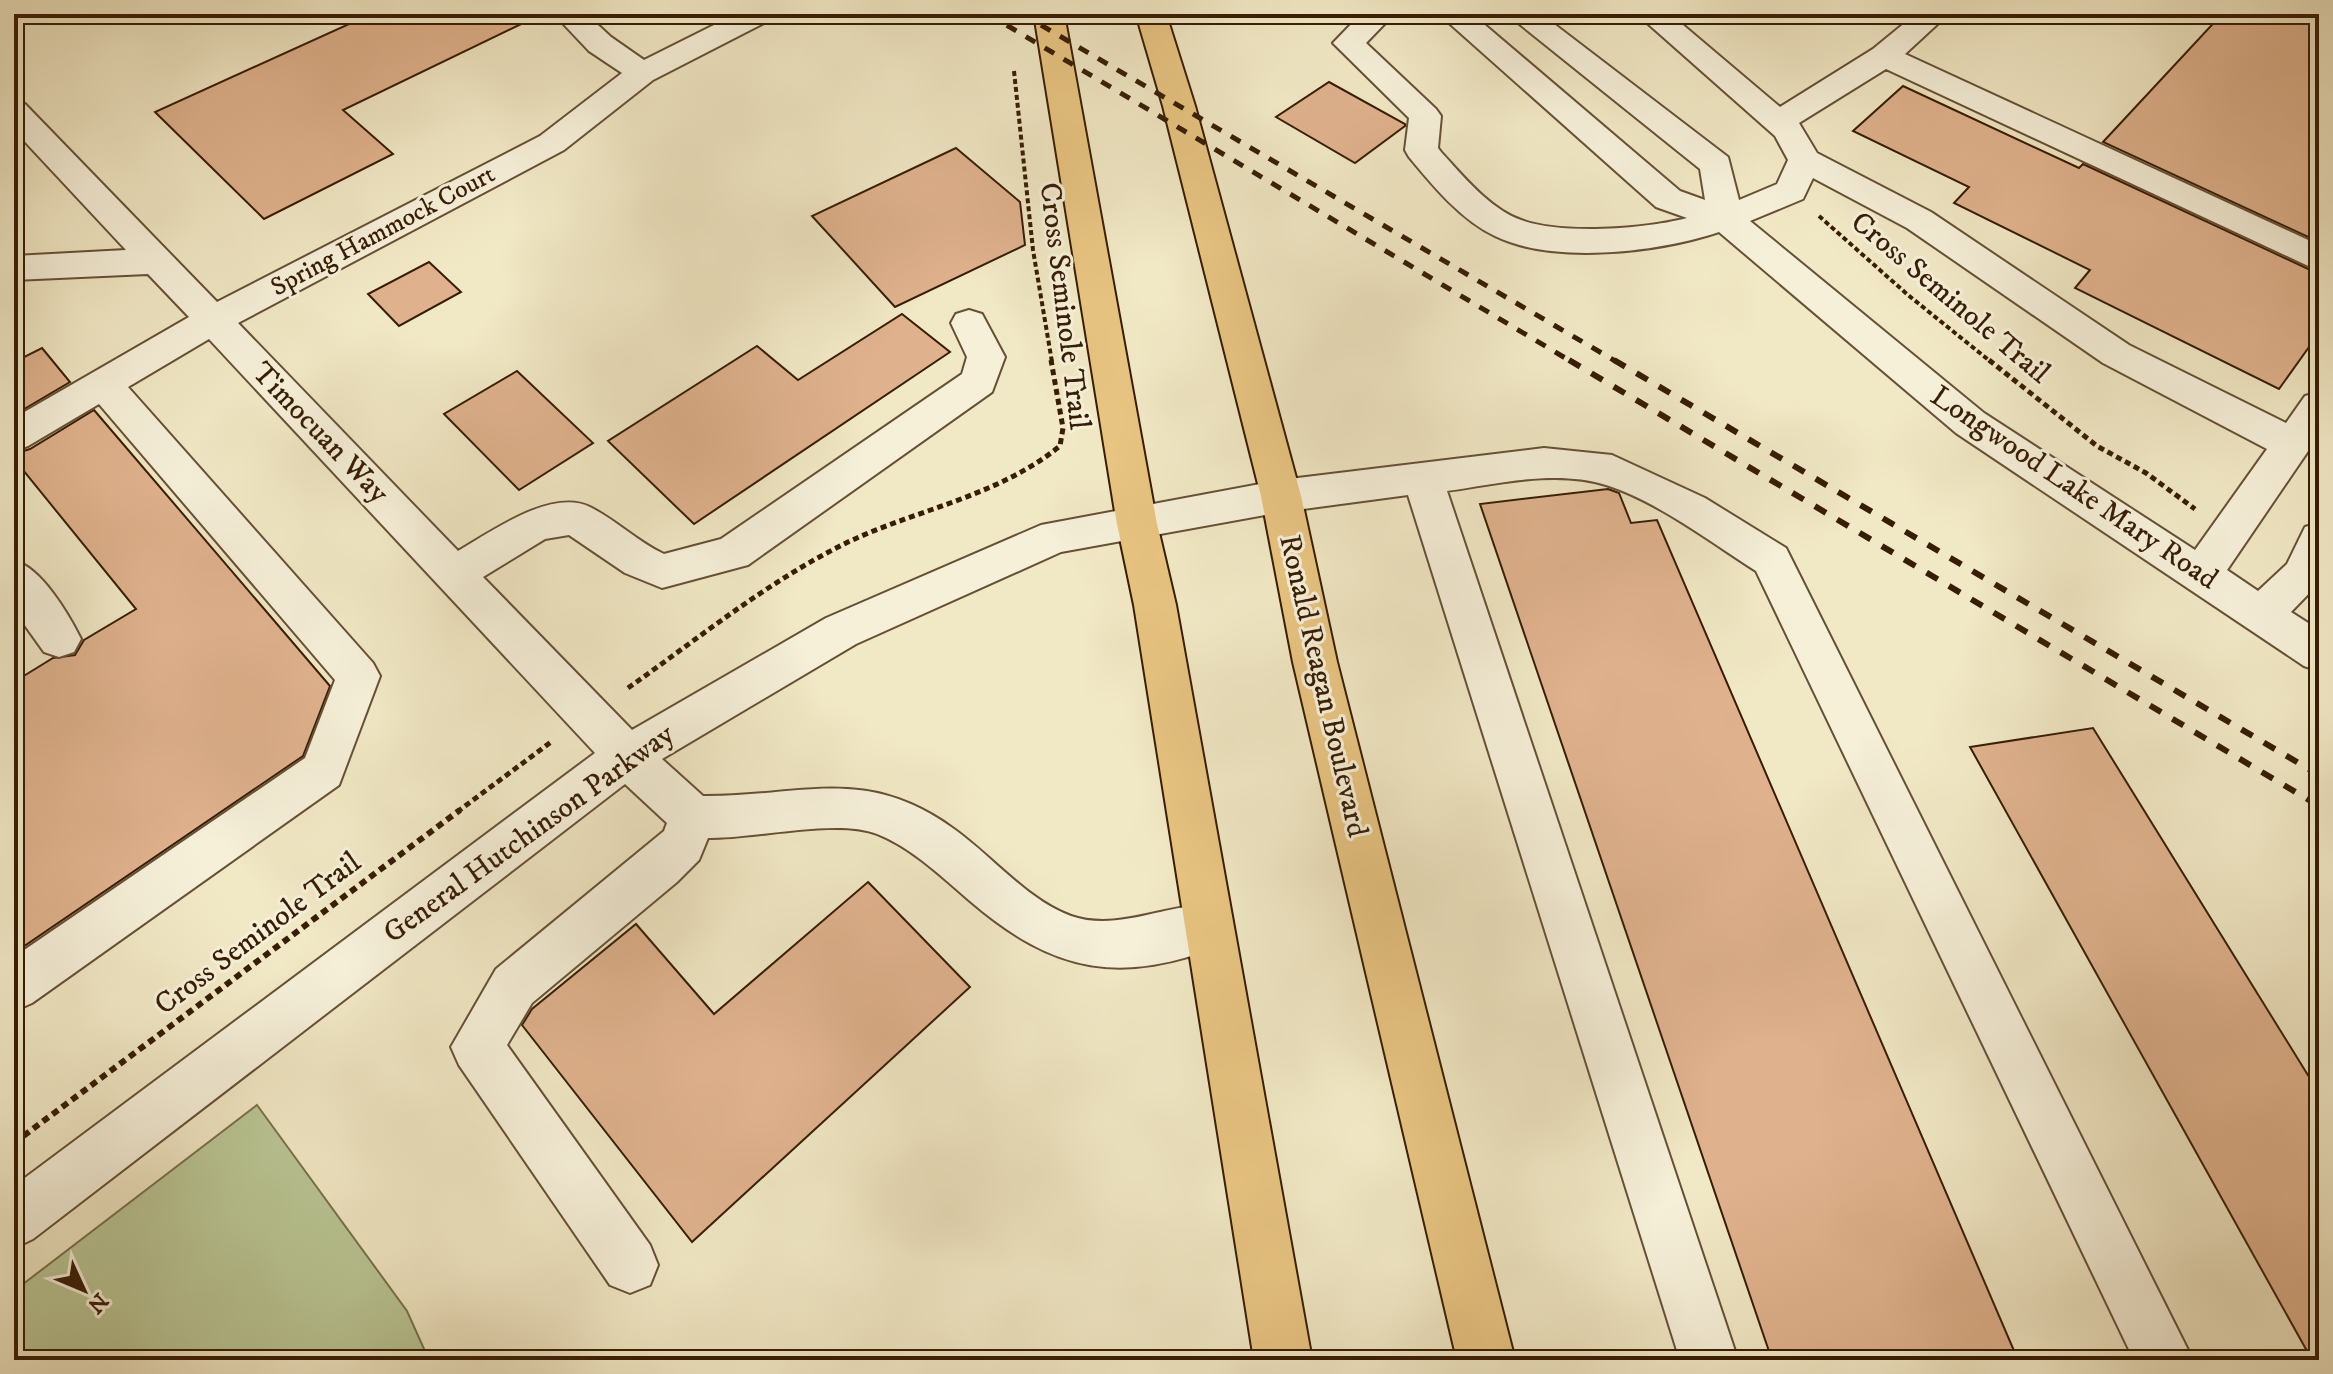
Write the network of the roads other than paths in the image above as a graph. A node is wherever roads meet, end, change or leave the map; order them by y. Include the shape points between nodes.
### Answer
1 (569, 14) edge
2 (759, 14) edge
3 (1049, 14) edge
4 (1151, 14) edge
5 (1379, 14) edge
6 (1454, 14) edge
7 (1522, 14) edge
8 (1652, 14) edge
9 (1925, 14) edge
10 (1884, 56) junction
11 (642, 73) junction
12 (14, 111) edge
13 (1778, 122) junction
14 (1798, 176) junction
15 (1726, 220) junction
16 (2319, 259) edge
17 (157, 261) junction
18 (14, 268) edge
19 (213, 320) junction
20 (969, 323) dead end
21 (103, 384) junction
22 (2319, 406) edge
23 (14, 436) edge
24 (2292, 444) junction
25 (1423, 479) junction
26 (1281, 496) junction
27 (1137, 524) junction
28 (2319, 539) edge
29 (454, 574) junction
30 (2201, 575) junction
31 (14, 577) edge
32 (2261, 615) junction
33 (59, 639) dead end
34 (2319, 653) edge
35 (627, 756) junction
36 (693, 817) junction
37 (1209, 927) junction
38 (14, 986) edge
39 (14, 1220) edge
40 (630, 1265) dead end
41 (1283, 1360) edge
42 (1486, 1360) edge
43 (1709, 1360) edge
44 (2164, 1360) edge

1 - 11 street
2 - 11 street, Spring Hammock Court
3 - 27 main road
4 - 26 main road, Ronald Reagan Boulevard
5 - 15 street via 1348,43 1425,116 1421,150 1444,178 1507,228 1605,243 1655,239
6 - 15 street, Longwood Lake Mary Road via 1668,199
7 - 15 street via 1716,165
8 - 13 street
9 - 10 street via 1929,18
10 - 13 street
10 - 16 street
11 - 19 street, Spring Hammock Court via 552,143
12 - 17 street, Timocuan Way
13 - 14 street via 1787,130
14 - 15 street
14 - 24 street via 1919,220 2116,354
15 - 30 street, Longwood Lake Mary Road via 1970,423
17 - 18 street
17 - 19 street, Timocuan Way
19 - 21 street, Spring Hammock Court
19 - 29 street, Timocuan Way
20 - 29 street via 986,357 979,382 733,553 662,571 575,518 536,525
21 - 23 street, Spring Hammock Court
21 - 38 street via 358,676 323,771
22 - 24 street
24 - 30 street
25 - 26 street, General Hutchinson Parkway
25 - 43 street
25 - 44 street, General Hutchinson Parkway via 1544,463 1612,470 1691,509 1771,560
26 - 27 street, General Hutchinson Parkway
26 - 42 main road, Ronald Reagan Boulevard via 1315,662
27 - 35 street, General Hutchinson Parkway via 1055,537 841,631
27 - 37 main road
28 - 32 street via 2302,575
29 - 35 street, Timocuan Way
30 - 32 street, Longwood Lake Mary Road
31 - 33 street
32 - 34 street, Longwood Lake Mary Road
35 - 36 street, Timocuan Way
35 - 39 street, General Hutchinson Parkway
36 - 37 street via 757,816 817,807 879,812 938,840 1036,923 1069,940 1115,945
36 - 40 street via 682,845 660,866 514,986 477,1047
37 - 41 main road

